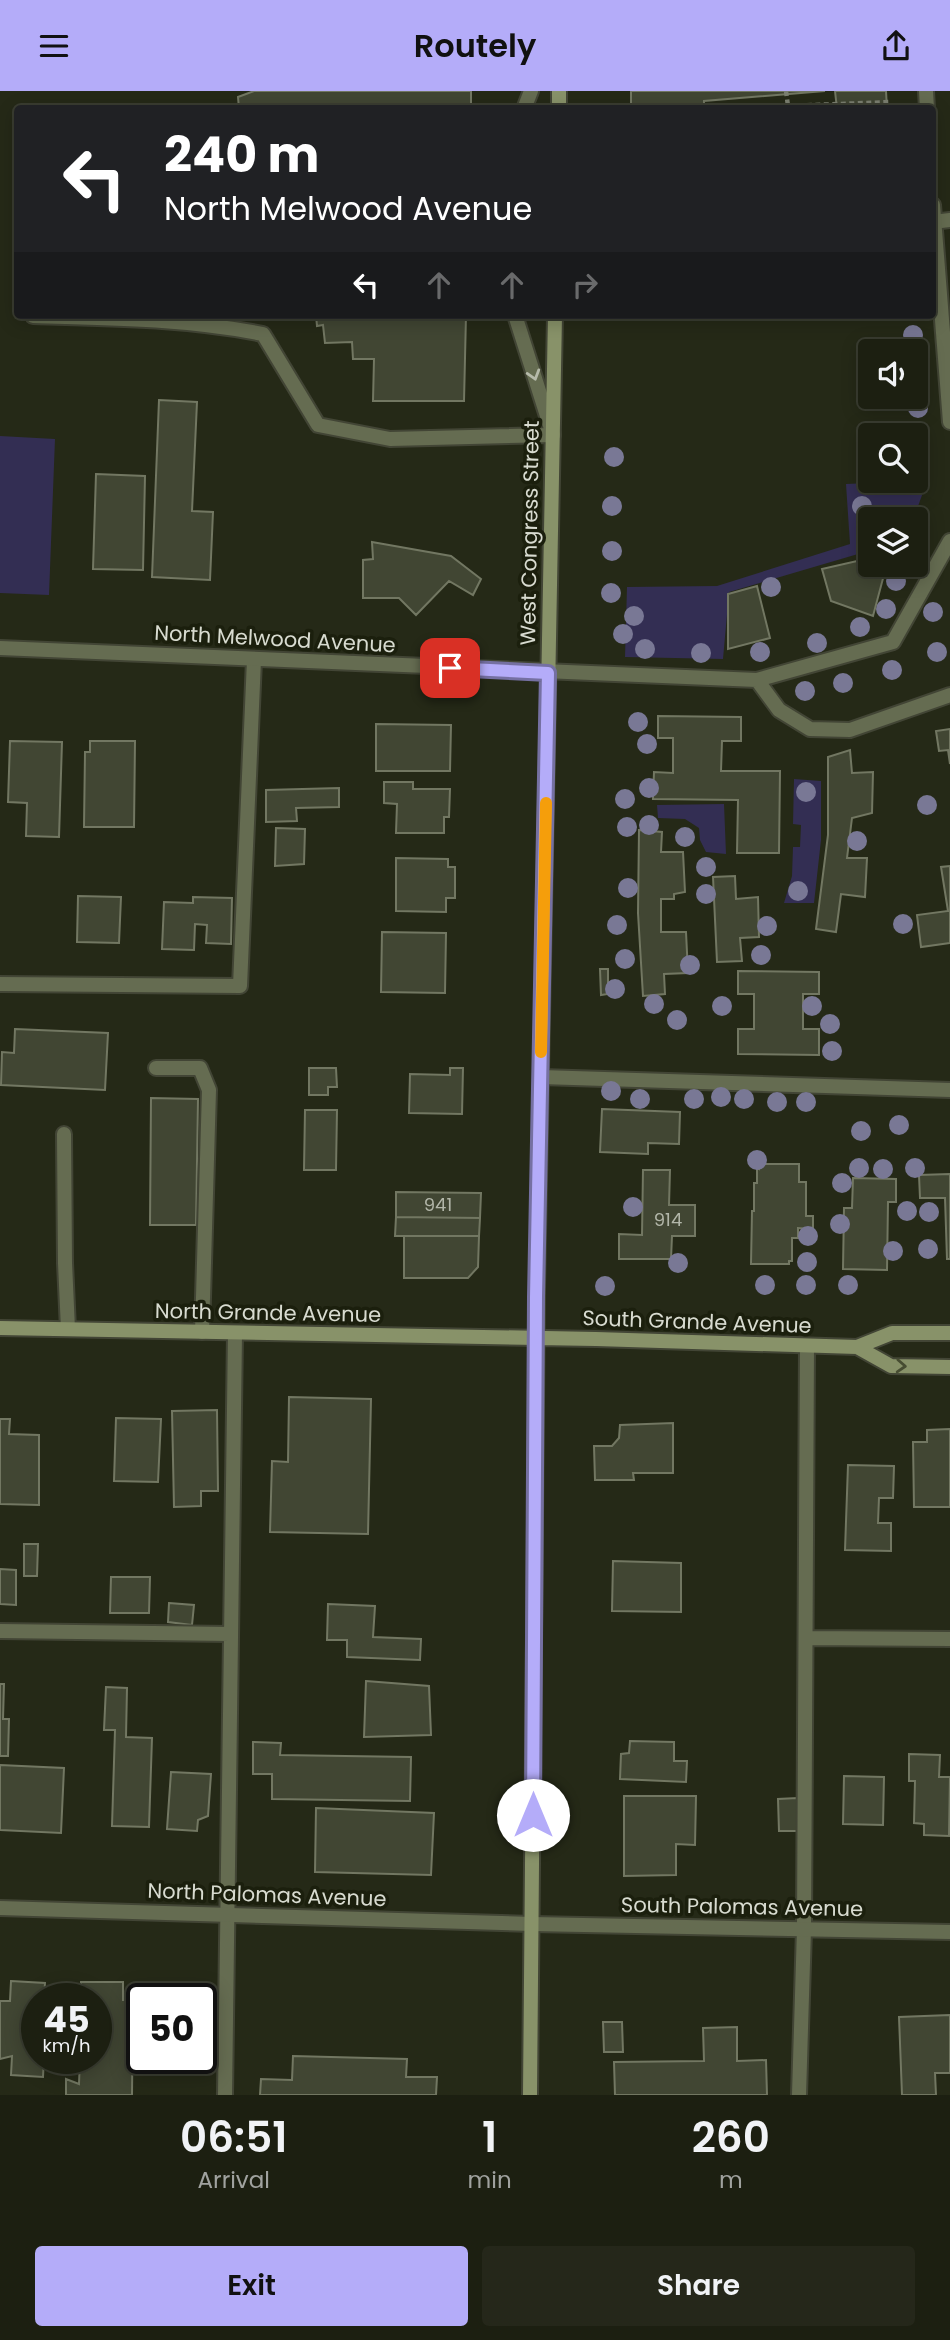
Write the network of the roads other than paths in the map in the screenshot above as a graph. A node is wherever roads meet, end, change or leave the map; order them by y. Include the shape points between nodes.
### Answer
1 (936, 257) edge
2 (146, 319) edge
3 (516, 319) edge
4 (555, 319) edge
5 (950, 422) edge
6 (553, 435) junction
7 (950, 541) edge
8 (0, 648) edge
9 (254, 660) junction
10 (548, 673) junction
11 (757, 680) junction
12 (950, 695) edge
13 (0, 983) edge
14 (156, 1069) dead end
15 (541, 1077) junction
16 (950, 1090) edge
17 (64, 1134) dead end
18 (0, 1328) edge
19 (68, 1329) junction
20 (202, 1332) junction
21 (235, 1333) junction
22 (950, 1333) edge
23 (536, 1339) junction
24 (807, 1346) junction
25 (857, 1347) junction
26 (950, 1367) edge
27 (0, 1631) edge
28 (230, 1634) junction
29 (806, 1639) junction
30 (950, 1639) edge
31 (0, 1908) edge
32 (227, 1915) junction
33 (532, 1923) junction
34 (804, 1929) junction
35 (950, 1932) edge
36 (225, 2095) edge
37 (530, 2095) edge
38 (799, 2095) edge

1 - 5 street
2 - 6 street via 262,334 318,425 390,439
3 -> 6 street
4 - 6 main road, West Congress Street
6 - 10 main road, West Congress Street
7 - 11 street, North Melwood Avenue via 893,642
8 - 9 street, North Melwood Avenue
9 - 10 street, North Melwood Avenue
9 - 13 street via 240,986
10 - 11 street, North Melwood Avenue
10 - 15 main road, West Congress Street
11 - 12 street via 779,710 810,729 850,730
14 - 20 street via 200,1069 209,1090
15 - 16 street
15 - 23 main road, West Congress Street
17 - 19 street
18 - 19 main road, North Grande Avenue
19 - 20 main road, North Grande Avenue
20 - 21 main road, North Grande Avenue
21 - 23 main road, North Grande Avenue
21 - 28 street
22 - 25 main road via 892,1333
23 - 24 main road, South Grande Avenue
23 - 33 main road, West Congress Street
24 - 25 main road, South Grande Avenue
24 - 29 street
25 -> 26 main road via 891,1366
27 - 28 street
28 - 32 street
29 - 30 street
29 - 34 street
31 - 32 street, North Palomas Avenue
32 - 33 street, North Palomas Avenue
32 - 36 street
33 - 34 street, South Palomas Avenue
33 - 37 main road, West Congress Street
34 - 35 street, South Palomas Avenue
34 - 38 street

